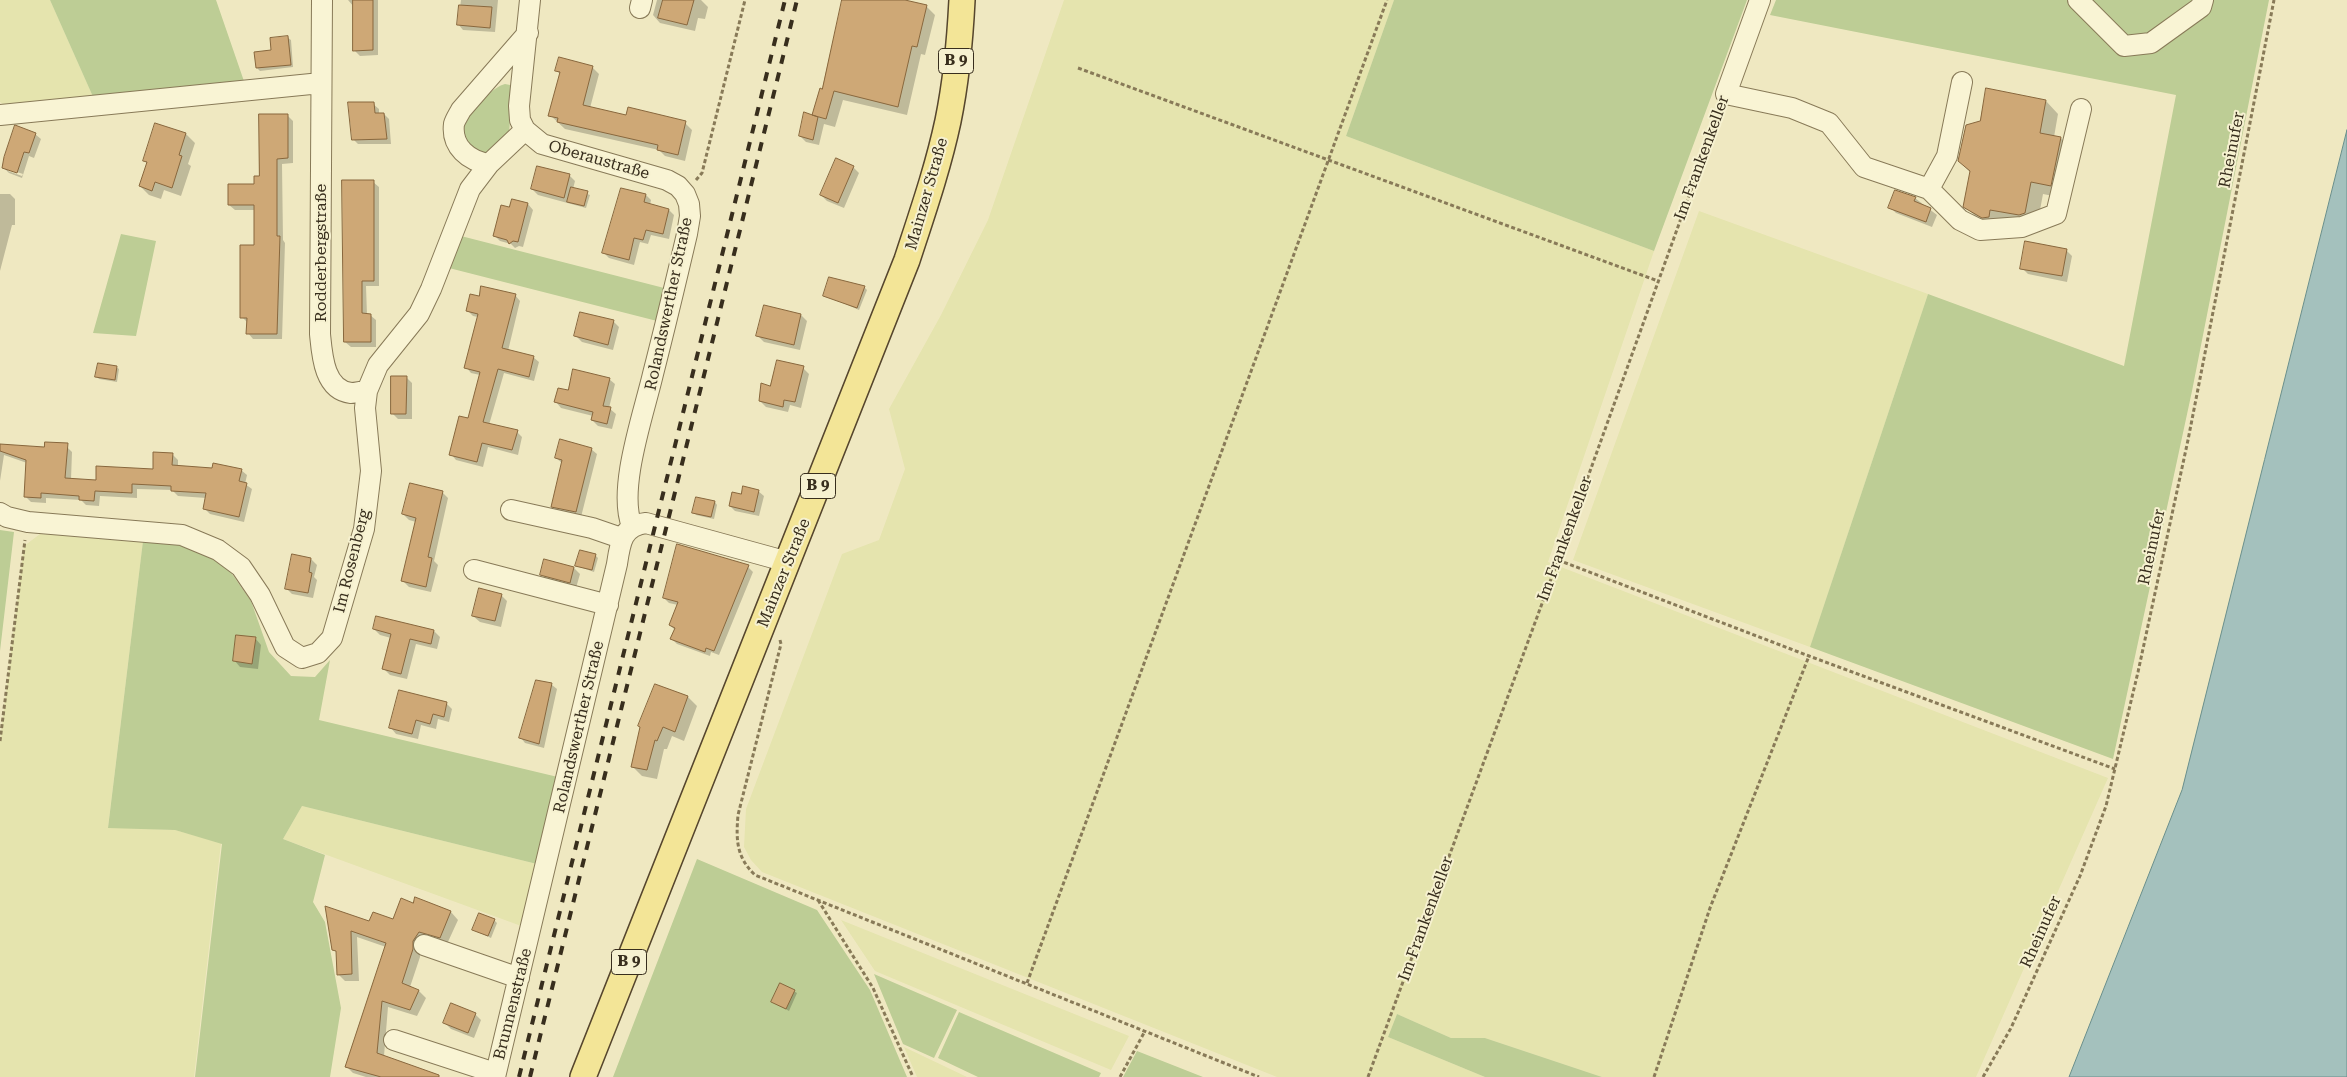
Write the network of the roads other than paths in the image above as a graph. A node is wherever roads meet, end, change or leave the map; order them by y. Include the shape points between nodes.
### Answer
1 (322, 0) edge
2 (530, 0) edge
3 (962, 0) edge
4 (1760, 0) edge
5 (2078, 0) edge
6 (2203, 0) edge
7 (528, 33) junction
8 (1962, 82) dead end
9 (321, 83) junction
10 (2081, 109) dead end
11 (0, 115) edge
12 (525, 130) junction
13 (489, 164) junction
14 (1929, 189) junction
15 (685, 194) joint
16 (367, 391) junction
17 (511, 510) dead end
18 (0, 513) edge
19 (626, 532) junction
20 (788, 562) junction
21 (474, 570) dead end
22 (608, 605) junction
23 (531, 930) joint
24 (424, 945) dead end
25 (519, 978) junction
26 (394, 1040) dead end
27 (495, 1075) edge
28 (584, 1077) edge

1 - 9 street, Rodderbergstraße
2 - 7 street
3 - 20 main road, Mainzer Straße / B 9 via 948,121 929,192 907,260
4 - 14 street, Im Frankenkeller via 1726,94 1792,108 1829,123 1864,167
5 - 6 street via 2124,46 2151,43 2201,7
7 - 12 street via 519,106
7 - 13 street via 461,110 454,124 456,142 461,151 477,162
8 - 14 street via 1947,156
9 - 11 street
9 - 16 street, Rodderbergstraße via 320,334 323,361 332,383 350,393
10 - 14 street via 2056,214 2022,228 1980,230 1960,220
12 - 13 street, Im Rosenberg
12 - 15 street, Oberaustraße via 542,144 667,180
13 - 16 street, Im Rosenberg via 470,189 418,314 378,365
15 - 19 street, Rolandswerther Straße via 690,216 687,234 637,438 628,483
16 - 18 street, Im Rosenberg via 365,408 371,471 364,529 332,638 318,654 302,658 285,647 246,574 218,550 182,535 28,522
17 - 19 street
19 - 20 street via 646,523
19 - 22 street, Rolandswerther Straße
20 - 28 main road, Mainzer Straße / B 9
21 - 22 street
22 - 23 street, Rolandswerther Straße
23 - 25 street, Brunnenstraße
24 - 25 street
25 - 27 street, Brunnenstraße
26 - 27 street

